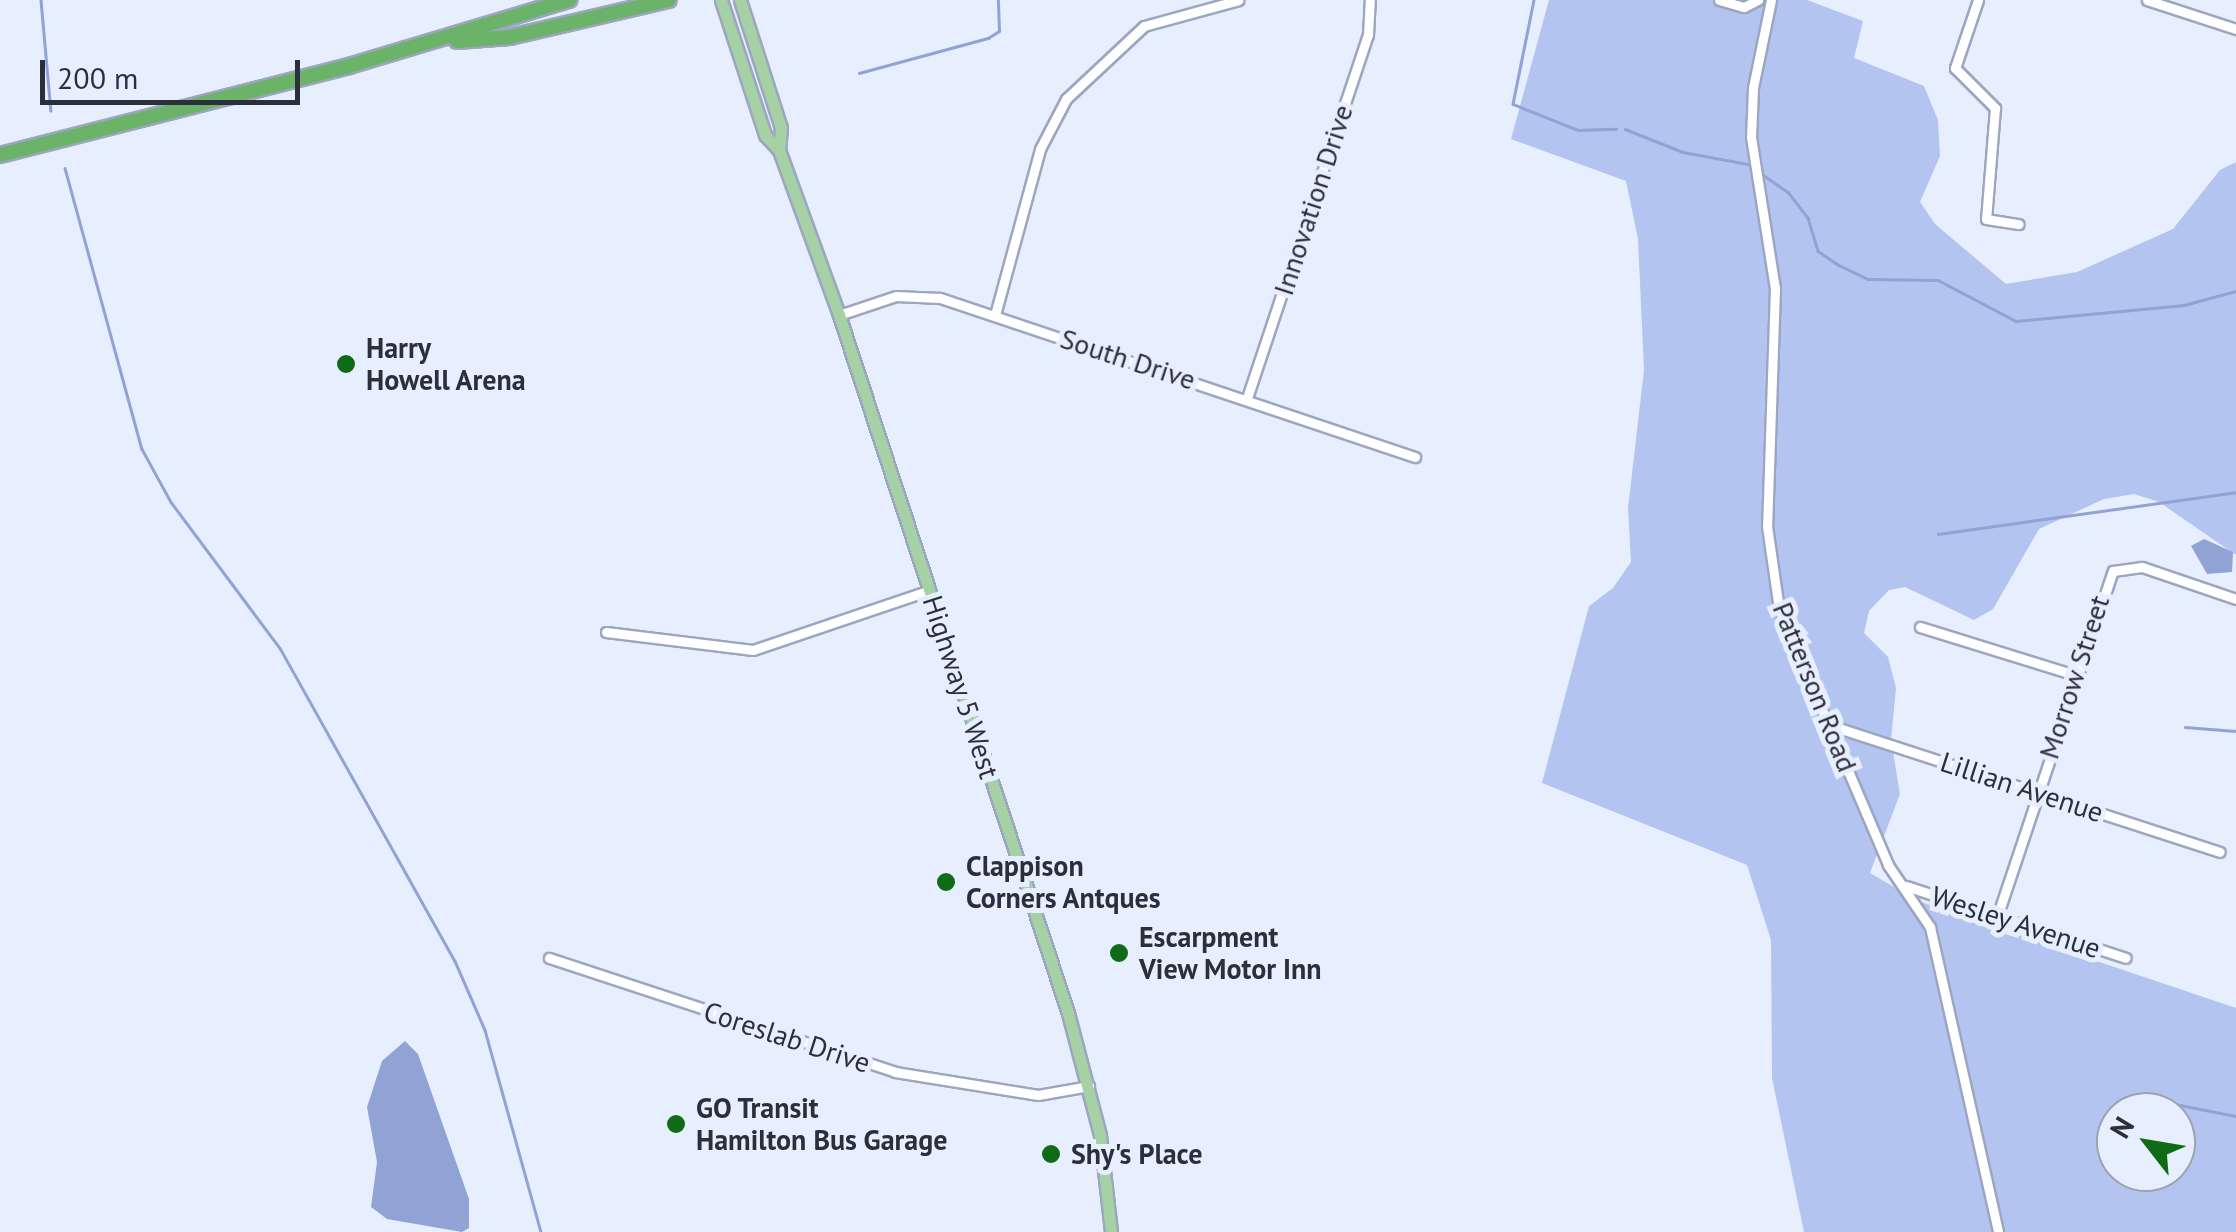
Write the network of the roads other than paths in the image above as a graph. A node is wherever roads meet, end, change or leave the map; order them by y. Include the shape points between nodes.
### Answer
1 (570, 0) edge
2 (669, 0) edge
3 (721, 0) edge
4 (740, 0) edge
5 (1240, 0) edge
6 (1370, 0) edge
7 (1719, 0) edge
8 (1758, 0) edge
9 (1770, 0) edge
10 (1978, 0) edge
11 (2147, 0) edge
12 (2236, 29) edge
13 (431, 44) junction
14 (779, 150) junction
15 (0, 156) edge
16 (2019, 224) dead end
17 (840, 315) junction
18 (995, 316) junction
19 (1247, 398) junction
20 (1415, 456) dead end
21 (930, 590) junction
22 (2236, 599) edge
23 (1920, 627) dead end
24 (606, 632) dead end
25 (2075, 675) junction
26 (1823, 723) junction
27 (2037, 792) junction
28 (2220, 852) dead end
29 (1906, 886) junction
30 (1998, 914) junction
31 (549, 958) dead end
32 (2126, 958) dead end
33 (1089, 1086) junction
34 (1111, 1232) edge
35 (1998, 1232) edge

1 - 13 highway
2 - 13 highway via 510,36
3 - 14 main road, Highway 5 West via 765,135
4 - 14 main road, Highway 5 West via 781,128
5 - 18 street via 1144,26 1066,99 1040,149
6 - 19 street, Innovation Drive via 1368,35
7 - 8 street via 1744,7
9 - 26 street, Patterson Road via 1751,137 1775,288 1767,526 1779,609
10 - 16 street via 1955,68 1995,108 1986,219
11 - 12 street
13 - 15 highway
14 - 17 main road, Highway 5 West
17 - 18 street, South Drive via 919,293
17 - 21 main road, Highway 5 West
18 - 19 street, South Drive
19 - 20 street, South Drive
21 - 24 street via 753,650
21 - 33 main road, Highway 5 West
22 - 25 street, Morrow Street via 2127,566 2113,570
23 - 25 street
25 - 27 street, Morrow Street
26 - 27 street, Lillian Avenue
26 - 29 street, Patterson Road via 1888,864
27 - 28 street, Lillian Avenue
27 - 30 street, Morrow Street
29 - 30 street, Wesley Avenue
29 - 35 street, Patterson Road via 1930,927 1950,994
30 - 32 street, Wesley Avenue
31 - 33 street, Coreslab Drive via 895,1072 1038,1095
33 - 34 main road, Highway 5 West

